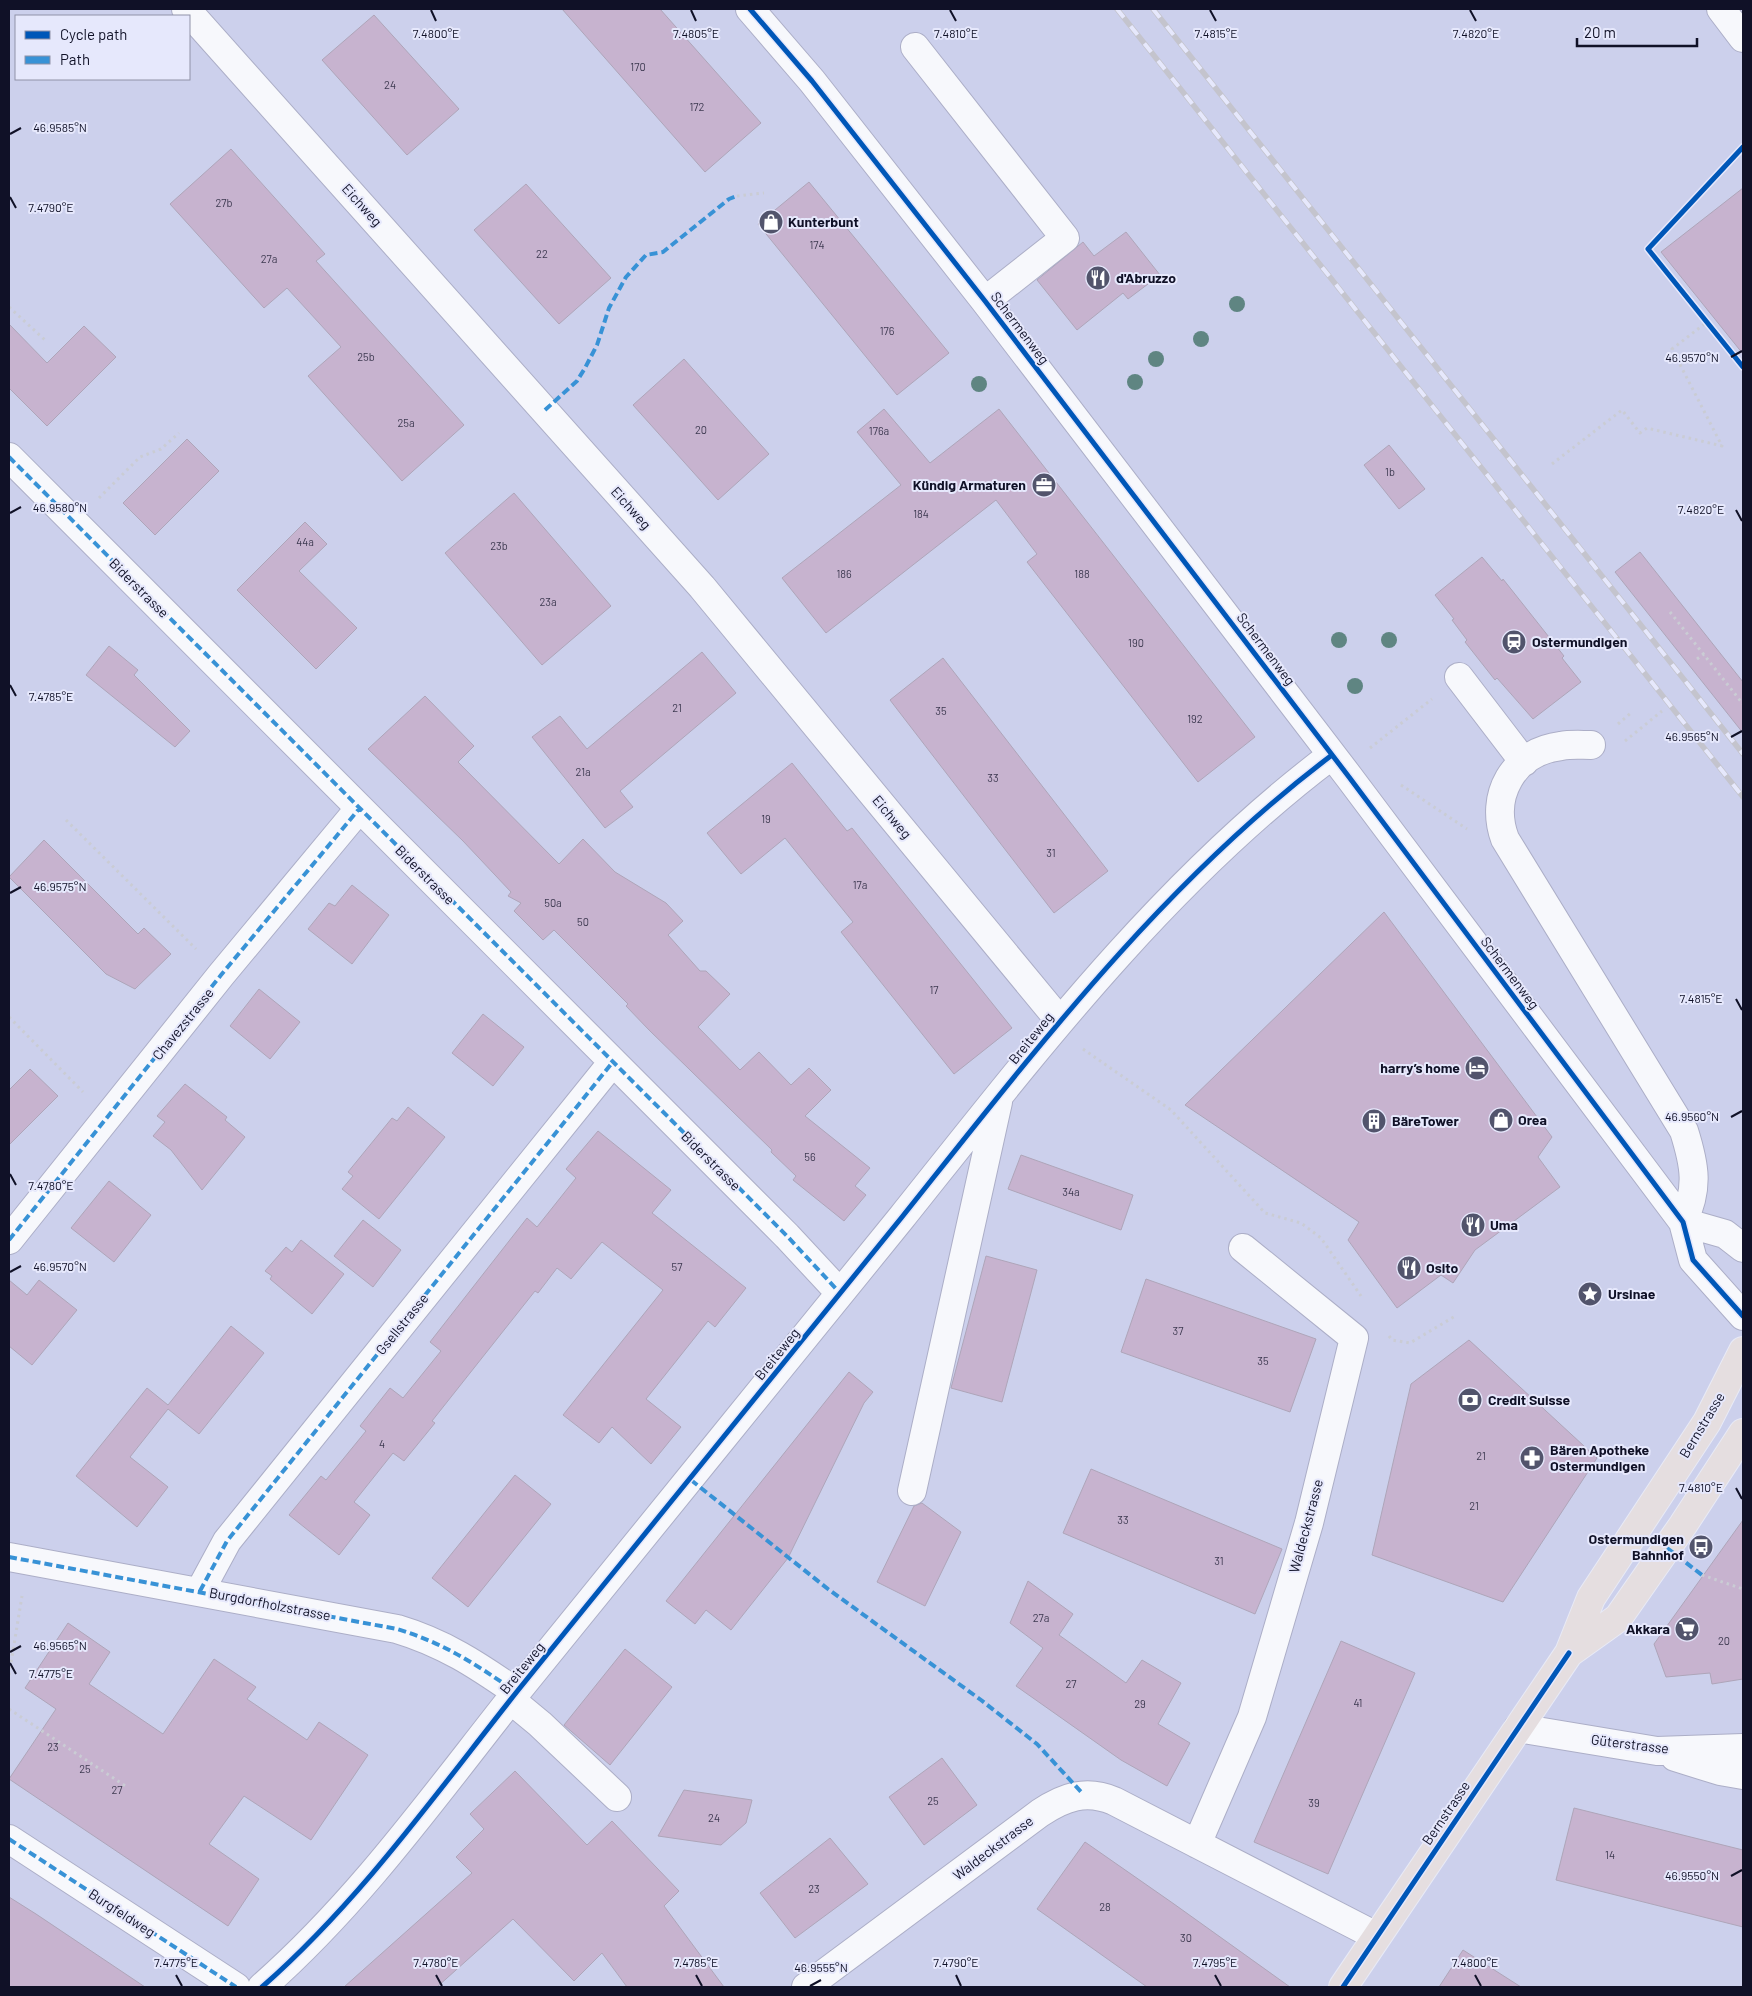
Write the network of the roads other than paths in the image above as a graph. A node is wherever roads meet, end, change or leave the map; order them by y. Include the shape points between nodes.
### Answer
1 (186, 9) edge
2 (750, 9) edge
3 (1720, 9) edge
4 (1743, 38) edge
5 (915, 46) dead end
6 (985, 301) junction
7 (10, 461) edge
8 (1460, 677) dead end
9 (1591, 745) dead end
10 (1332, 755) junction
11 (1524, 762) junction
12 (359, 809) junction
13 (1054, 1028) junction
14 (612, 1063) junction
15 (999, 1096) junction
16 (1683, 1222) junction
17 (9, 1240) edge
18 (1243, 1248) dead end
19 (1743, 1248) edge
20 (840, 1293) junction
21 (1743, 1316) edge
22 (1743, 1351) edge
23 (1743, 1433) edge
24 (912, 1491) dead end
25 (18, 1559) edge
26 (200, 1591) junction
27 (1569, 1653) junction
28 (513, 1696) junction
29 (1518, 1728) junction
30 (1743, 1748) edge
31 (1656, 1750) junction
32 (1743, 1775) edge
33 (617, 1798) dead end
34 (9, 1838) edge
35 (1198, 1844) junction
36 (1376, 1936) junction
37 (236, 1987) edge
38 (262, 1987) edge
39 (806, 1987) edge
40 (1343, 1987) edge

1 - 13 street, Eichweg via 702,587
2 - 6 street, Schermenweg via 812,81
3 - 4 street
5 - 6 street via 1065,238
6 - 10 street, Schermenweg
7 - 12 street, Biderstrasse
8 - 11 street
9 - 11 street via 1559,746
10 - 13 street, Breiteweg via 1287,790 1220,851
10 - 16 street, Schermenweg
11 - 16 street via 1511,774 1503,791 1499,823 1505,839 1684,1131 1694,1172 1691,1204
12 - 14 street, Biderstrasse
12 - 17 street, Chavezstrasse
13 - 15 street, Breiteweg
14 - 20 street, Biderstrasse
14 - 26 street, Gsellstrasse via 226,1541
15 - 20 street, Breiteweg
15 - 24 street
16 - 19 street via 1725,1234
16 - 21 street, Schermenweg via 1693,1260
18 - 35 street, Waldeckstrasse via 1354,1338 1309,1522 1252,1717
20 - 28 street, Breiteweg
22 - 27 main road, Bernstrasse via 1707,1422 1591,1598
23 - 27 main road, Bernstrasse via 1618,1618
25 - 26 street, Burgdorfholzstrasse
26 - 28 street, Burgdorfholzstrasse via 426,1637 466,1658
27 - 29 main road, Bernstrasse
28 - 33 street, Burgdorfholzstrasse
28 - 38 street, Breiteweg via 372,1875
29 - 31 street, Güterstrasse
29 - 36 main road, Bernstrasse
30 - 31 street, Güterstrasse
31 - 32 street via 1720,1771
34 - 37 street, Burgfeldweg
35 - 36 street, Waldeckstrasse
35 - 39 street, Waldeckstrasse via 1104,1796 1083,1794 1070,1797 1040,1813
36 - 40 main road, Bernstrasse

